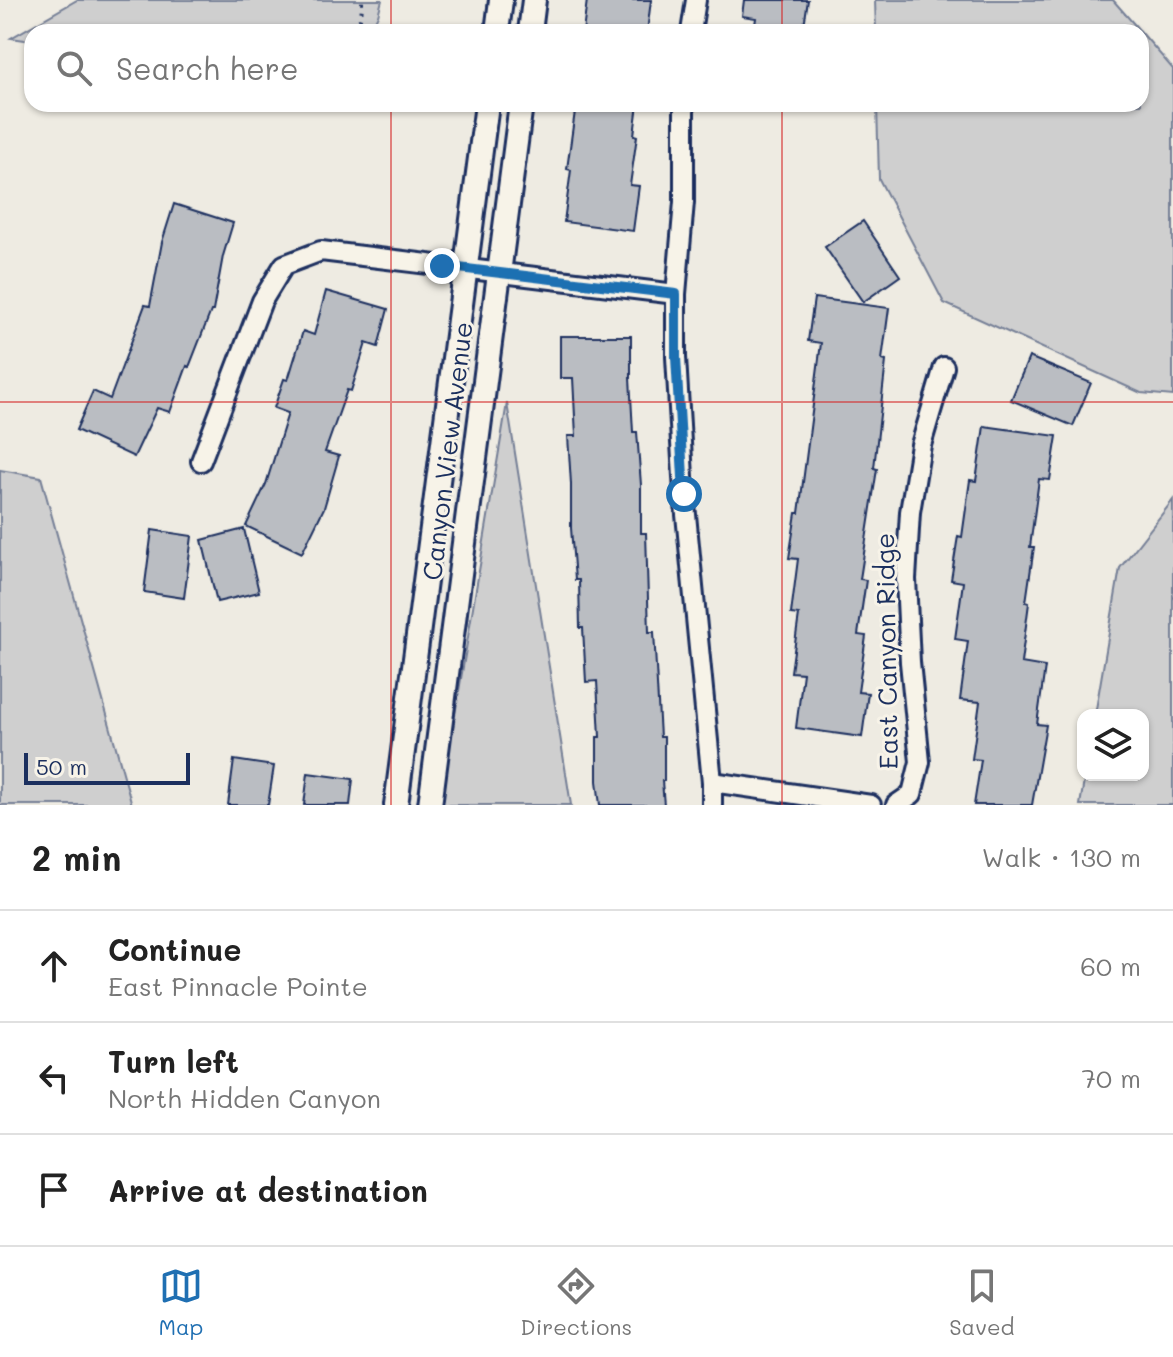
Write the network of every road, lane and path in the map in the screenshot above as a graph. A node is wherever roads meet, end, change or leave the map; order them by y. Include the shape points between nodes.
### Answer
1 (362, 0) edge
2 (501, 0) edge
3 (534, 0) edge
4 (696, 0) edge
5 (357, 24) edge
6 (498, 24) edge
7 (531, 24) edge
8 (692, 24) edge
9 (486, 112) edge
10 (520, 112) edge
11 (684, 112) edge
12 (466, 269) junction
13 (499, 273) junction
14 (676, 294) junction
15 (944, 367) dead end
16 (201, 461) dead end
17 (712, 782) junction
18 (396, 805) edge
19 (430, 805) edge
20 (712, 805) edge
21 (871, 805) edge
22 (896, 805) edge

1 - 5 path
2 - 6 street
3 - 7 street
4 - 8 street
9 - 12 street, Canyon View Avenue
10 - 13 street, Canyon View Avenue
11 - 14 street
12 - 13 street
12 - 16 street via 321,251 284,265 262,301
12 - 18 street, Canyon View Avenue
13 - 14 street
13 - 19 street, Canyon View Avenue
14 - 17 street via 684,494
15 - 22 street, East Canyon Ridge via 921,445 910,512 906,579 920,762 912,794
17 - 20 street
17 - 21 street

